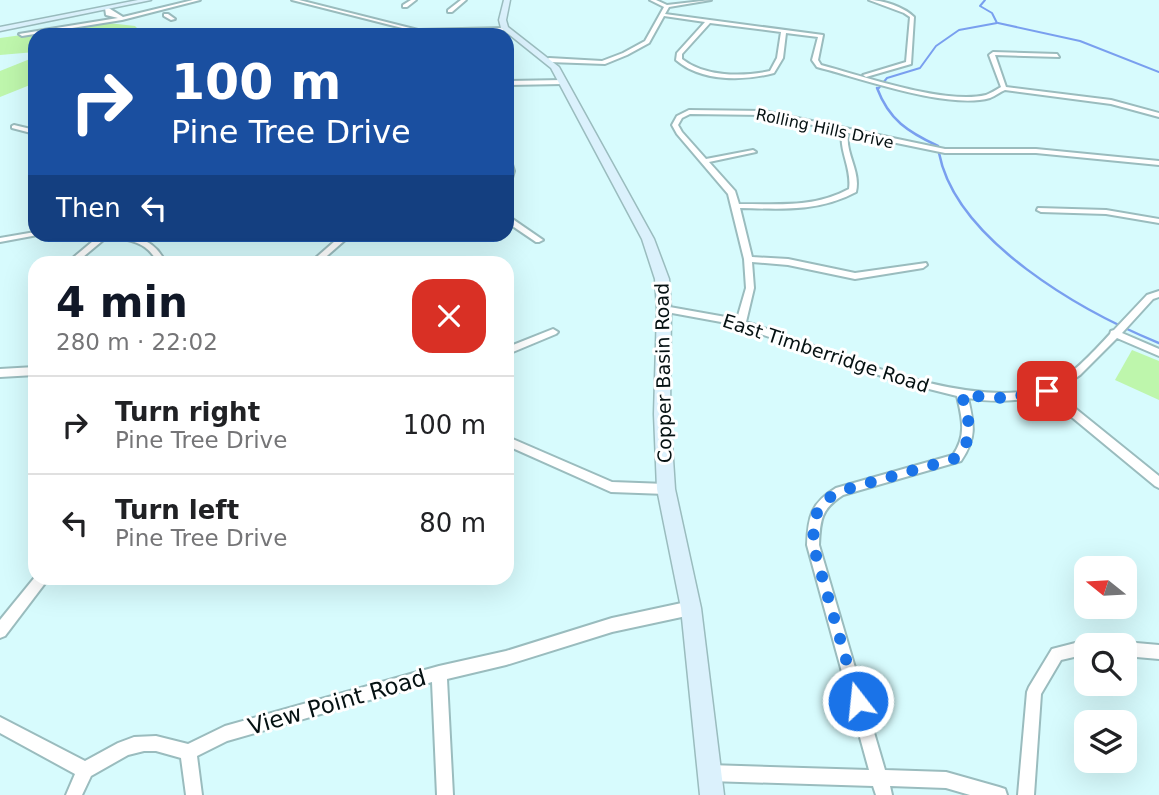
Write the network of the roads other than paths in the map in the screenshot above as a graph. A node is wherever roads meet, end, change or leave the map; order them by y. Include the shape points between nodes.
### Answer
1 (148, 0) edge
2 (198, 0) edge
3 (294, 0) edge
4 (414, 0) edge
5 (464, 0) edge
6 (507, 0) edge
7 (652, 0) edge
8 (871, 0) edge
9 (709, 1) edge
10 (405, 6) dead end
11 (667, 6) junction
12 (107, 8) junction
13 (161, 9) junction
14 (450, 11) dead end
15 (150, 13) junction
16 (166, 15) junction
17 (663, 15) junction
18 (121, 18) junction
19 (173, 19) dead end
20 (709, 21) junction
21 (59, 28) edge
22 (406, 28) edge
23 (505, 28) edge
24 (0, 29) edge
25 (28, 33) edge
26 (783, 33) junction
27 (22, 34) dead end
28 (514, 35) edge
29 (1057, 56) dead end
30 (550, 60) junction
31 (863, 76) junction
32 (563, 82) junction
33 (514, 83) edge
34 (1004, 88) junction
35 (1159, 114) edge
36 (14, 127) dead end
37 (28, 130) edge
38 (845, 131) junction
39 (753, 152) dead end
40 (705, 161) junction
41 (1159, 163) edge
42 (736, 206) junction
43 (1041, 210) dead end
44 (1159, 221) edge
45 (514, 224) edge
46 (28, 236) edge
47 (0, 240) edge
48 (539, 240) dead end
49 (96, 242) edge
50 (132, 242) edge
51 (339, 242) edge
52 (79, 256) edge
53 (158, 256) edge
54 (322, 256) edge
55 (748, 259) junction
56 (923, 265) dead end
57 (1159, 294) edge
58 (664, 309) junction
59 (741, 323) junction
60 (1119, 328) junction
61 (553, 332) dead end
62 (514, 348) edge
63 (1159, 353) edge
64 (28, 371) edge
65 (0, 373) edge
66 (1047, 391) junction
67 (962, 395) junction
68 (514, 444) edge
69 (1159, 483) edge
70 (666, 489) junction
71 (36, 585) edge
72 (691, 608) junction
73 (0, 631) edge
74 (1074, 650) edge
75 (1137, 650) edge
76 (1159, 652) edge
77 (439, 673) junction
78 (0, 725) edge
79 (188, 752) junction
80 (85, 771) junction
81 (709, 773) junction
82 (882, 787) edge
83 (74, 795) edge
84 (194, 795) edge
85 (445, 795) edge
86 (712, 795) edge
87 (999, 795) edge
88 (1026, 795) edge

1 - 12 street
2 - 13 street
3 - 22 street
4 - 10 street
5 - 14 street
6 - 23 street
7 - 11 street
8 - 31 street via 912,17 909,64
9 - 11 street
11 - 17 street
12 - 18 street via 108,14
12 - 24 street
13 - 15 street
13 - 16 street
15 - 16 street
15 - 18 street
16 - 19 street
17 - 20 street
17 - 30 street via 647,42 603,63
18 - 21 street
20 - 26 street
20 - 26 street via 678,54 684,66 693,70 751,77 772,72 780,58
25 - 27 street
26 - 31 street via 821,36 815,60 819,66
28 - 30 street, Copper Basin Road
29 - 34 street via 995,53
30 - 32 street, Copper Basin Road
31 - 34 street via 943,98 978,101 996,96
32 - 33 street
32 - 58 street, Copper Basin Road via 648,239 662,279
34 - 35 street via 1111,102
36 - 37 street
38 - 40 street, Rolling Hills Drive via 764,113 689,112 675,125
38 - 41 street, Rolling Hills Drive via 945,151 1036,151
38 - 42 street via 843,139 857,176 853,190 836,201 812,206
39 - 40 street
40 - 42 street, Rolling Hills Drive via 732,193
42 - 55 street, Rolling Hills Drive
43 - 44 street via 1106,212
45 - 48 street
46 - 47 street
49 - 52 street
50 - 53 street via 152,247
51 - 54 street
55 - 56 street via 855,276
55 - 59 street, Rolling Hills Drive via 750,288
57 - 60 street, East Timberridge Road via 1150,297
58 - 59 street, East Timberridge Road
58 - 70 street, Copper Basin Road
59 - 67 street, East Timberridge Road
60 - 63 street
60 - 66 street, East Timberridge Road via 1068,379
61 - 62 street
64 - 65 street
66 - 67 street, East Timberridge Road via 1005,398
66 - 69 street
67 - 82 street via 969,443 957,458 840,491 824,499 814,519 813,545
68 - 70 street via 611,487
70 - 72 street, Copper Basin Road
71 - 73 street
72 - 77 street, View Point Road
72 - 81 street, Copper Basin Road
74 - 88 street via 1056,654 1034,692
75 - 76 street
77 - 79 street, View Point Road via 225,734
77 - 85 street
78 - 80 street
79 - 80 street via 160,743 134,743
79 - 84 street
80 - 83 street
81 - 82 street
81 - 86 street, Copper Basin Road
82 - 87 street via 946,780

